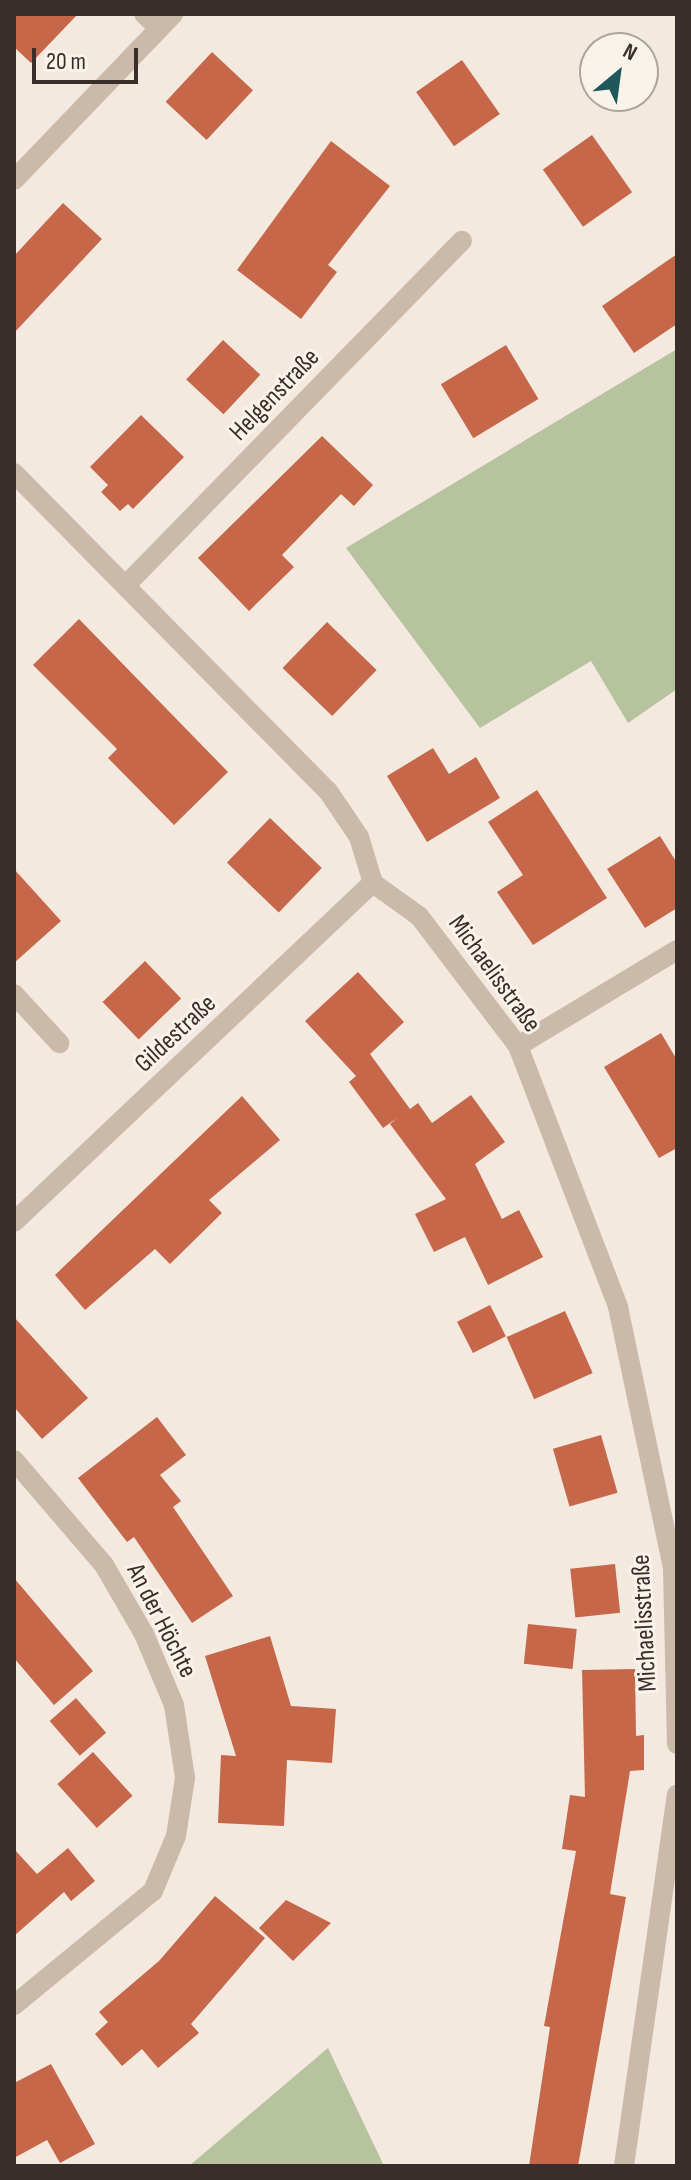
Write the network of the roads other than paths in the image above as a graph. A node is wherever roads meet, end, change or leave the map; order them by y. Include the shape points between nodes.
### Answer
1 (159, 19) edge
2 (14, 180) edge
3 (462, 241) dead end
4 (14, 473) edge
5 (126, 585) junction
6 (373, 883) junction
7 (677, 950) edge
8 (14, 994) edge
9 (59, 1043) dead end
10 (518, 1046) junction
11 (14, 1222) edge
12 (14, 1460) edge
13 (677, 1744) edge
14 (677, 1795) edge
15 (14, 2005) edge
16 (624, 2166) edge

1 - 2 street
3 - 5 street, Helgenstraße
4 - 5 street
5 - 6 street via 328,791 359,837
6 - 10 street, Michaelisstraße via 419,916
6 - 11 street, Gildestraße
7 - 10 street
8 - 9 street
10 - 13 street, Michaelisstraße via 618,1307 673,1569
12 - 15 street, An der Höchte via 104,1565 144,1634 174,1705 185,1778 176,1836 153,1891
14 - 16 street

